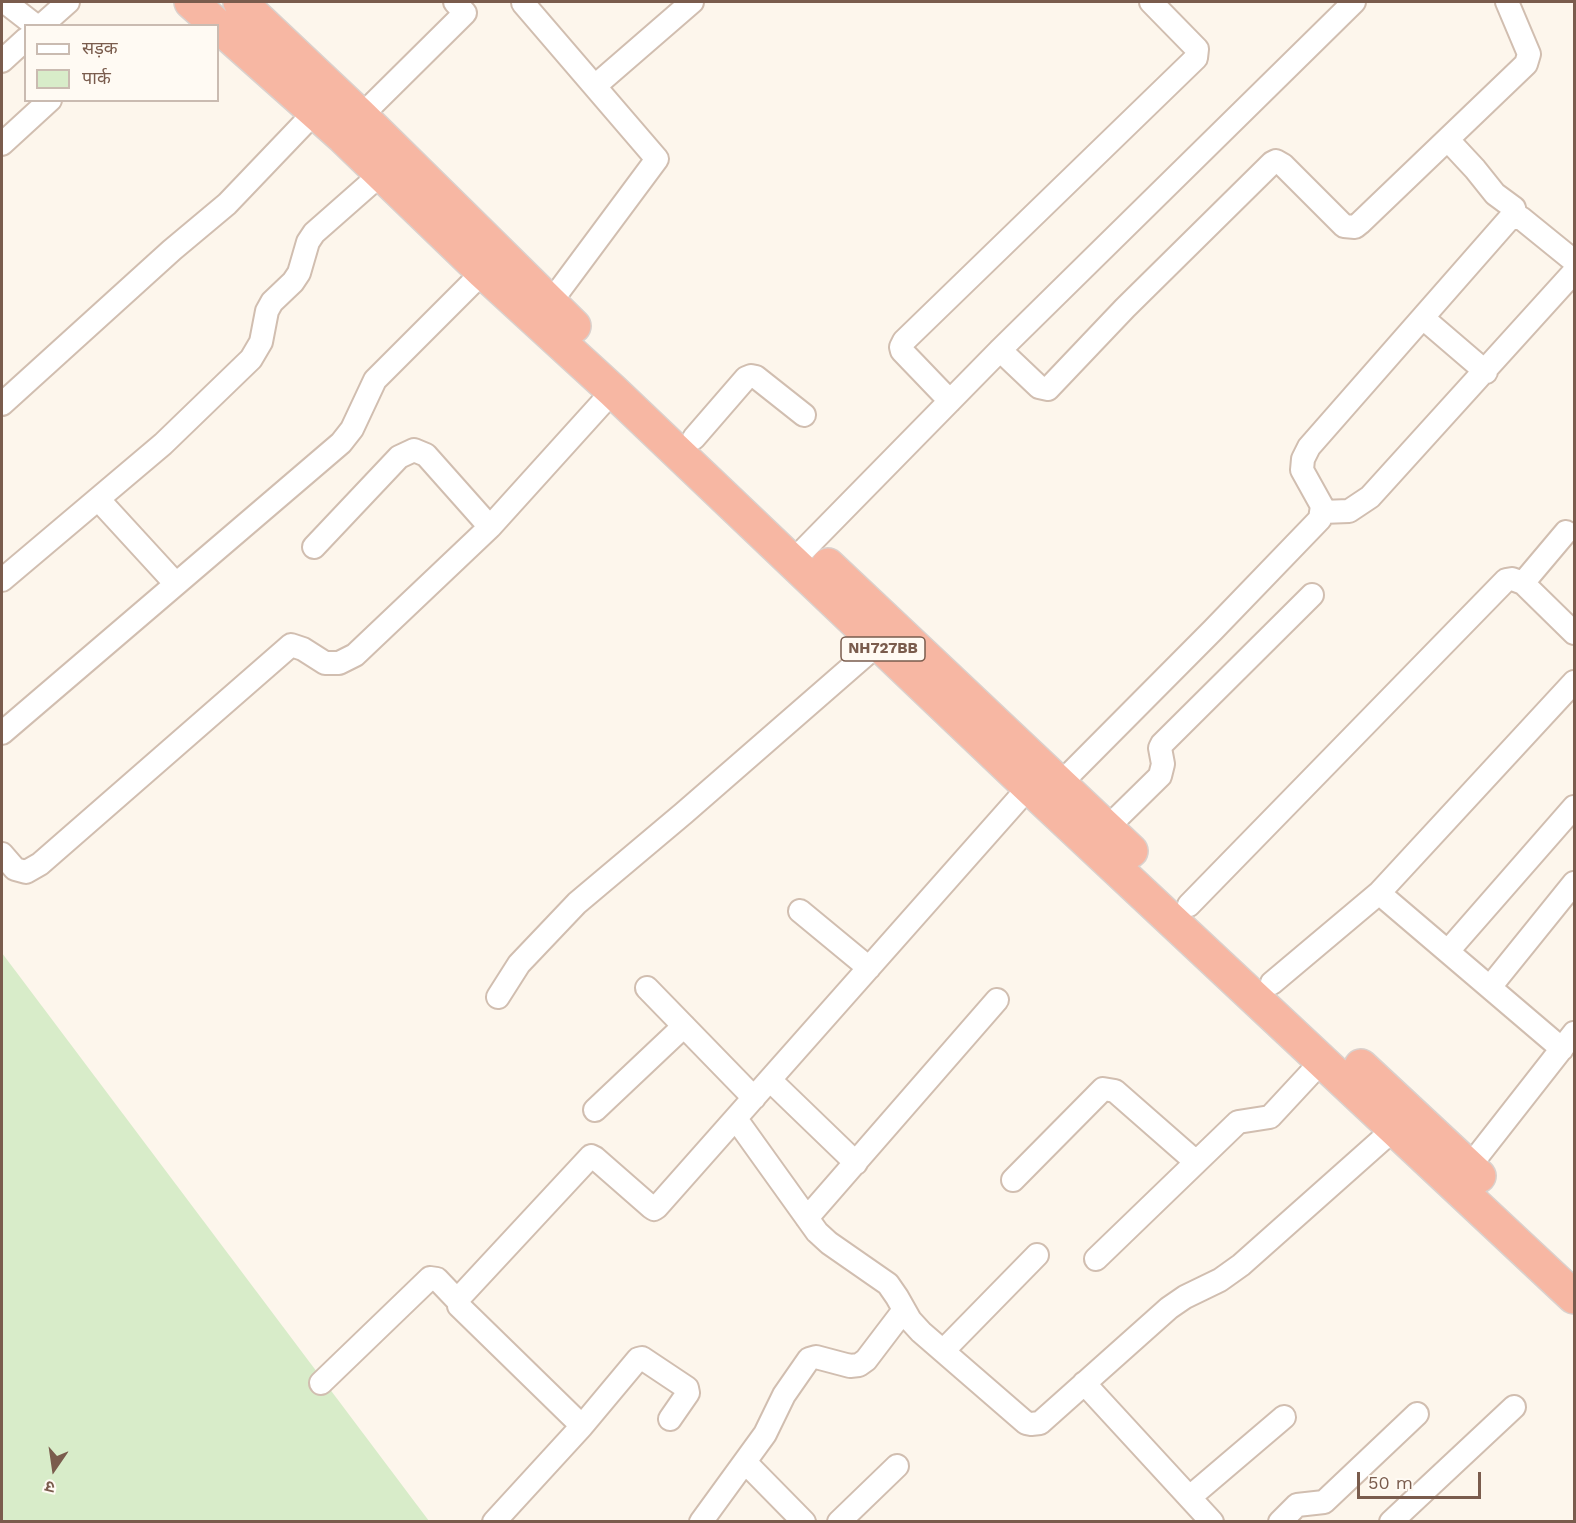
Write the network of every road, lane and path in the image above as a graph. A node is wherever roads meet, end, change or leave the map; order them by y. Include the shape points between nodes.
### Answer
1 (5, 2) edge
2 (68, 2) edge
3 (191, 2) edge
4 (240, 2) edge
5 (455, 2) edge
6 (523, 2) edge
7 (692, 2) edge
8 (1151, 2) edge
9 (1354, 2) edge
10 (1507, 2) edge
11 (46, 24) edge
12 (215, 24) edge
13 (219, 27) edge
14 (24, 41) edge
15 (2, 61) edge
16 (595, 86) junction
17 (48, 102) edge
18 (314, 113) junction
19 (361, 116) junction
20 (1448, 140) junction
21 (2, 144) edge
22 (381, 174) junction
23 (1516, 217) junction
24 (1575, 261) edge
25 (483, 272) junction
26 (1575, 272) edge
27 (550, 303) junction
28 (1423, 318) junction
29 (1000, 350) junction
30 (1486, 372) junction
31 (613, 391) junction
32 (950, 401) junction
33 (2, 404) edge
34 (804, 416) dead end
35 (694, 438) junction
36 (98, 499) junction
37 (1322, 512) junction
38 (490, 527) junction
39 (1566, 532) dead end
40 (314, 547) dead end
41 (801, 554) junction
42 (2, 580) edge
43 (1523, 583) junction
44 (176, 584) junction
45 (1312, 595) dead end
46 (1575, 633) edge
47 (878, 644) junction
48 (1575, 682) edge
49 (2, 733) edge
50 (1044, 785) junction
51 (1575, 807) edge
52 (1107, 828) junction
53 (2, 854) edge
54 (1575, 883) edge
55 (1379, 893) junction
56 (1189, 905) junction
57 (800, 911) dead end
58 (1448, 951) junction
59 (869, 968) junction
60 (1272, 983) junction
61 (1490, 987) junction
62 (647, 988) dead end
63 (498, 997) dead end
64 (997, 1000) dead end
65 (684, 1026) junction
66 (1568, 1041) edge
67 (1322, 1061) junction
68 (770, 1080) junction
69 (754, 1098) junction
70 (595, 1110) dead end
71 (736, 1119) junction
72 (1394, 1129) junction
73 (1196, 1162) junction
74 (856, 1163) junction
75 (1469, 1167) junction
76 (1013, 1180) dead end
77 (807, 1218) junction
78 (1037, 1255) dead end
79 (1096, 1258) dead end
80 (1575, 1265) edge
81 (1575, 1297) edge
82 (458, 1301) junction
83 (904, 1310) junction
84 (943, 1352) junction
85 (321, 1383) dead end
86 (1084, 1383) junction
87 (1514, 1407) dead end
88 (1417, 1414) dead end
89 (1284, 1417) dead end
90 (670, 1419) dead end
91 (582, 1426) junction
92 (745, 1462) junction
93 (897, 1466) dead end
94 (1190, 1497) junction
95 (795, 1518) edge
96 (494, 1521) edge
97 (701, 1521) edge
98 (839, 1521) edge
99 (1212, 1521) edge
100 (1280, 1521) edge
101 (1391, 1521) edge

1 - 11 street
2 - 11 street
3 - 12 highway, NH727BB
4 - 19 highway, NH727BB
5 - 19 street via 465,13
6 - 16 street
7 - 16 street
8 - 32 street via 1197,49 1196,58 904,341 902,351
9 - 29 street
10 - 20 street via 1530,58
13 - 18 highway, NH727BB
14 - 15 street
16 - 27 street via 657,159
17 - 21 street
18 - 22 highway, NH727BB
18 - 33 street via 227,204
19 - 27 highway, NH727BB
20 - 23 street via 1495,194 1514,208
20 - 29 street via 1360,223 1349,228 1283,165 1272,163 1048,389 1039,387
22 - 25 highway, NH727BB
22 - 36 street via 308,242 299,273 267,311 261,342 251,359 163,444
23 - 24 street
23 - 28 street via 1510,218
25 - 31 highway, NH727BB
25 - 44 street via 375,381 341,443
26 - 30 street
27 - 35 highway, NH727BB
28 - 30 street
28 - 37 street via 1309,447 1302,470
29 - 32 street
30 - 37 street via 1370,497 1349,511
31 - 38 street
31 - 41 highway, NH727BB
32 - 41 street
34 - 35 street via 751,376
35 - 41 highway, NH727BB
36 - 42 street
36 - 44 street
37 - 50 street via 1320,519 1214,630
38 - 40 street via 426,455 414,450 399,457
38 - 53 street via 355,655 339,663 325,663 291,645 40,864 26,872 15,869
39 - 43 street
41 - 47 highway, NH727BB
41 - 50 highway, NH727BB
43 - 46 street
43 - 56 street via 1506,580
44 - 49 street
45 - 52 street via 1162,744 1161,776
47 - 50 highway, NH727BB
47 - 63 street via 576,903 519,964
48 - 55 street
50 - 52 highway, NH727BB
50 - 59 street
50 - 67 highway, NH727BB
51 - 58 street
52 - 56 highway, NH727BB
54 - 61 street
55 - 58 street
55 - 60 street
56 - 60 highway, NH727BB
57 - 59 street
58 - 61 street
59 - 68 street
60 - 75 highway, NH727BB
61 - 66 street
62 - 65 street
64 - 74 street
65 - 69 street
65 - 70 street
66 - 75 street
67 - 72 highway, NH727BB
67 - 73 street via 1269,1117 1238,1122
68 - 69 street
68 - 74 street
69 - 71 street
71 - 77 street
71 - 82 street via 654,1209 591,1156
72 - 81 highway, NH727BB
72 - 86 street via 1240,1265 1169,1308
73 - 76 street via 1115,1091 1103,1089
73 - 79 street
74 - 77 street
75 - 80 highway, NH727BB
77 - 83 street via 829,1243 888,1284
78 - 84 street
82 - 85 street via 430,1278
82 - 91 street
83 - 84 street
83 - 92 street via 859,1365 809,1359
84 - 86 street via 1026,1423 1040,1423
86 - 94 street
87 - 101 street
88 - 100 street via 1324,1502 1296,1505
89 - 94 street
90 - 91 street via 688,1393 687,1388 642,1358
91 - 96 street
92 - 95 street
92 - 97 street
93 - 98 street
94 - 99 street

